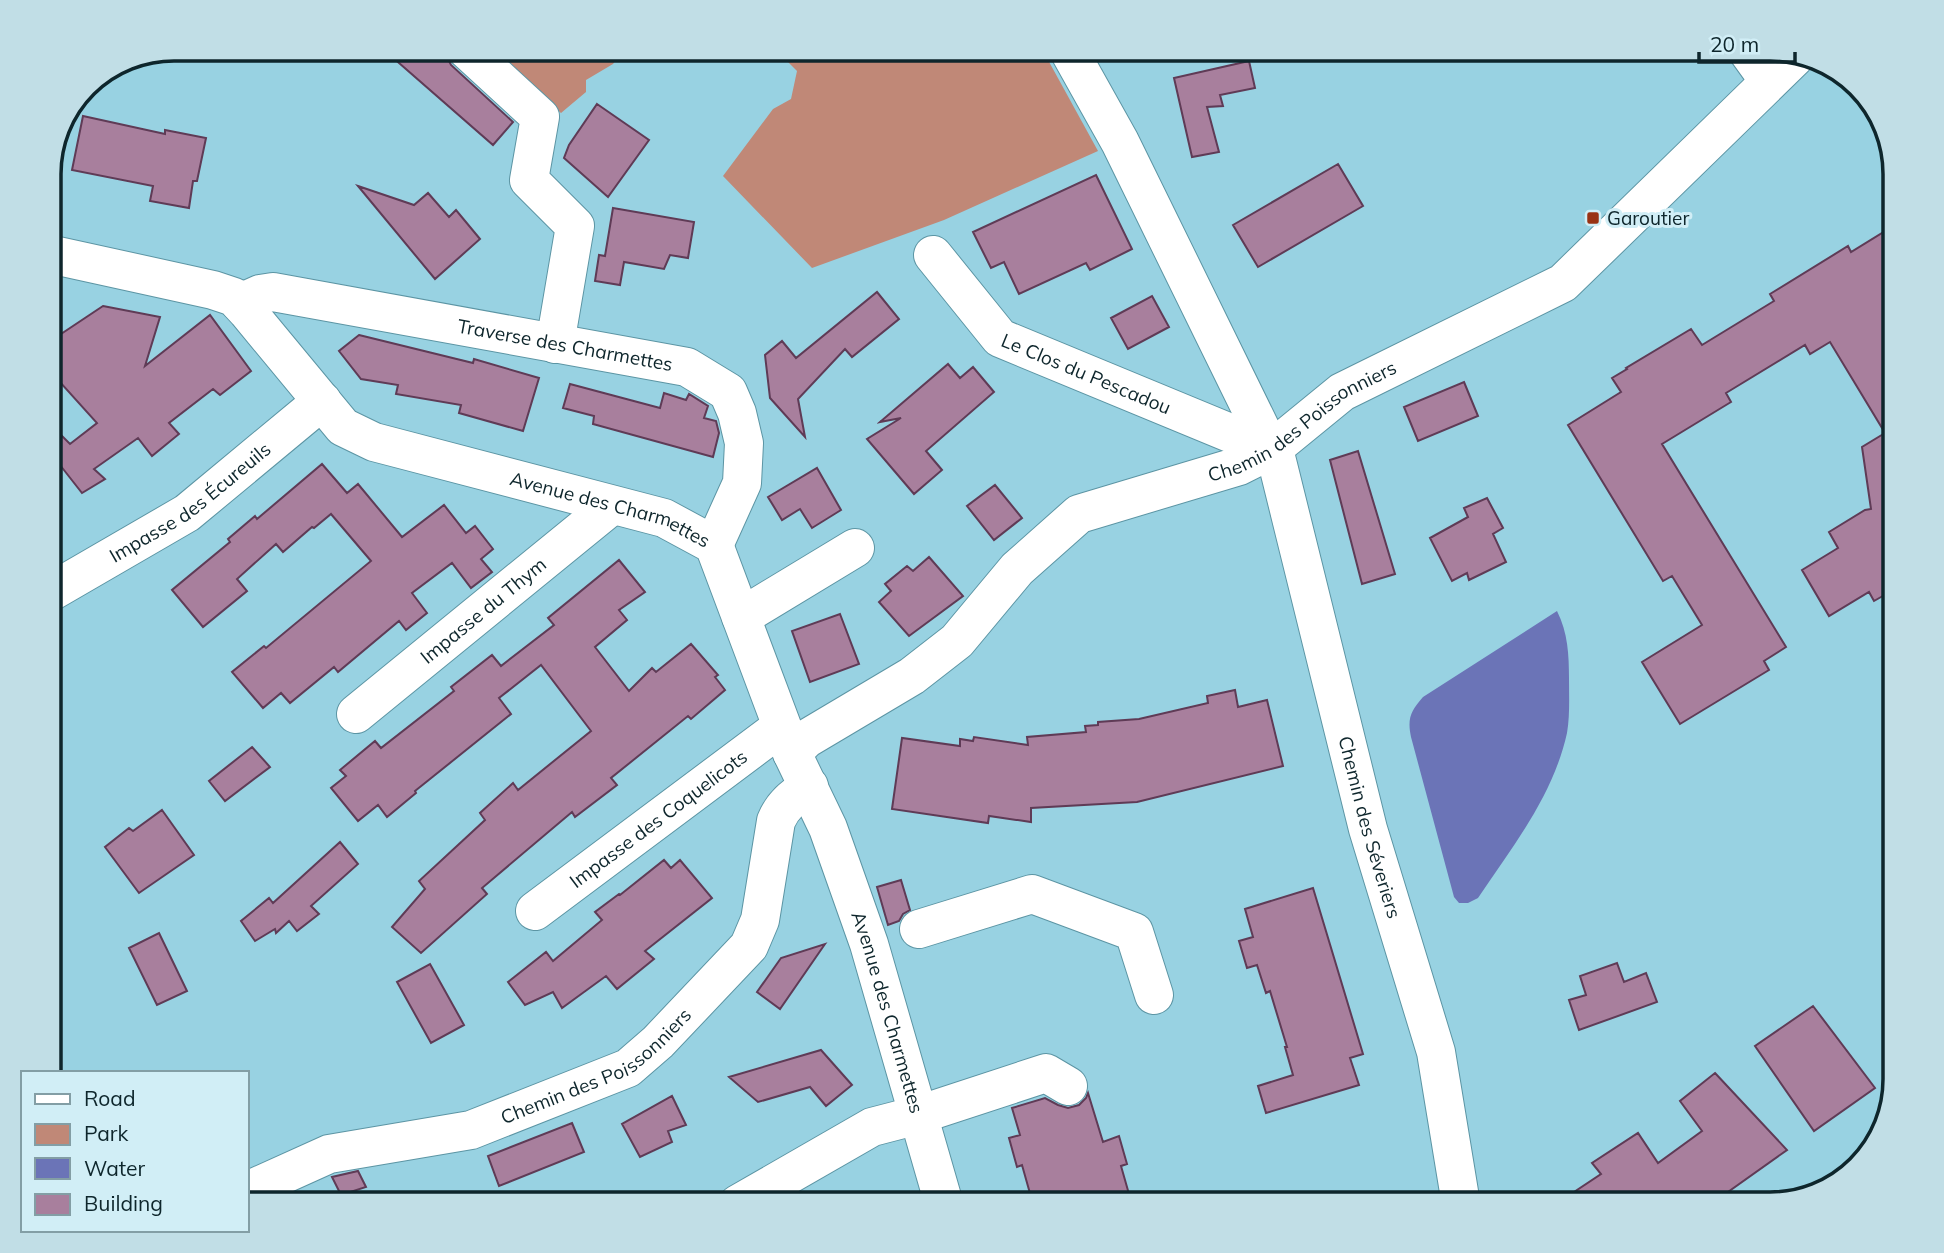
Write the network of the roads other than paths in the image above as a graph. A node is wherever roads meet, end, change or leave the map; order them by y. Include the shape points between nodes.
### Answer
1 (479, 61) edge
2 (1075, 61) edge
3 (1782, 69) edge
4 (933, 255) dead end
5 (61, 257) edge
6 (240, 303) junction
7 (555, 344) junction
8 (322, 401) junction
9 (1271, 450) junction
10 (611, 506) junction
11 (713, 545) junction
12 (855, 548) dead end
13 (61, 586) edge
14 (741, 618) junction
15 (356, 714) dead end
16 (786, 740) junction
17 (809, 786) junction
18 (535, 911) dead end
19 (919, 929) dead end
20 (1154, 995) dead end
21 (1068, 1086) dead end
22 (918, 1115) junction
23 (248, 1191) edge
24 (759, 1192) edge
25 (940, 1192) edge
26 (1459, 1192) edge

1 - 7 street via 540,117 529,180 575,226
2 - 9 street, Chemin des Séveriers via 1121,142
3 - 9 street, Chemin des Poissonniers via 1563,283 1342,392
4 - 9 street, Le Clos du Pescadou via 1000,338
5 - 6 street, Avenue des Charmettes via 213,290
6 - 7 street, Traverse des Charmettes via 274,292
6 - 8 street, Avenue des Charmettes
7 - 11 street, Traverse des Charmettes via 687,367 728,392 744,443 744,468 742,483
8 - 10 street, Avenue des Charmettes via 343,426 374,442
8 - 13 street, Impasse des Écureuils via 187,513
9 - 16 street, Chemin des Poissonniers via 1239,466 1079,514 1017,569 957,641 912,676 806,739
9 - 26 street, Chemin des Séveriers via 1368,830 1436,1052
10 - 11 street, Avenue des Charmettes via 664,518
10 - 15 street, Impasse du Thym
11 - 14 street, Avenue des Charmettes
12 - 14 street
14 - 16 street, Avenue des Charmettes
16 - 17 street, Avenue des Charmettes
16 - 18 street, Impasse des Coquelicots
17 - 22 street, Avenue des Charmettes via 869,944
17 - 23 street, Chemin des Poissonniers via 781,808 776,821 760,920 749,946 628,1068 471,1130 329,1154
19 - 20 street via 1032,894 1134,932
21 - 22 street via 1046,1073
22 - 24 street via 872,1127
22 - 25 street, Avenue des Charmettes

